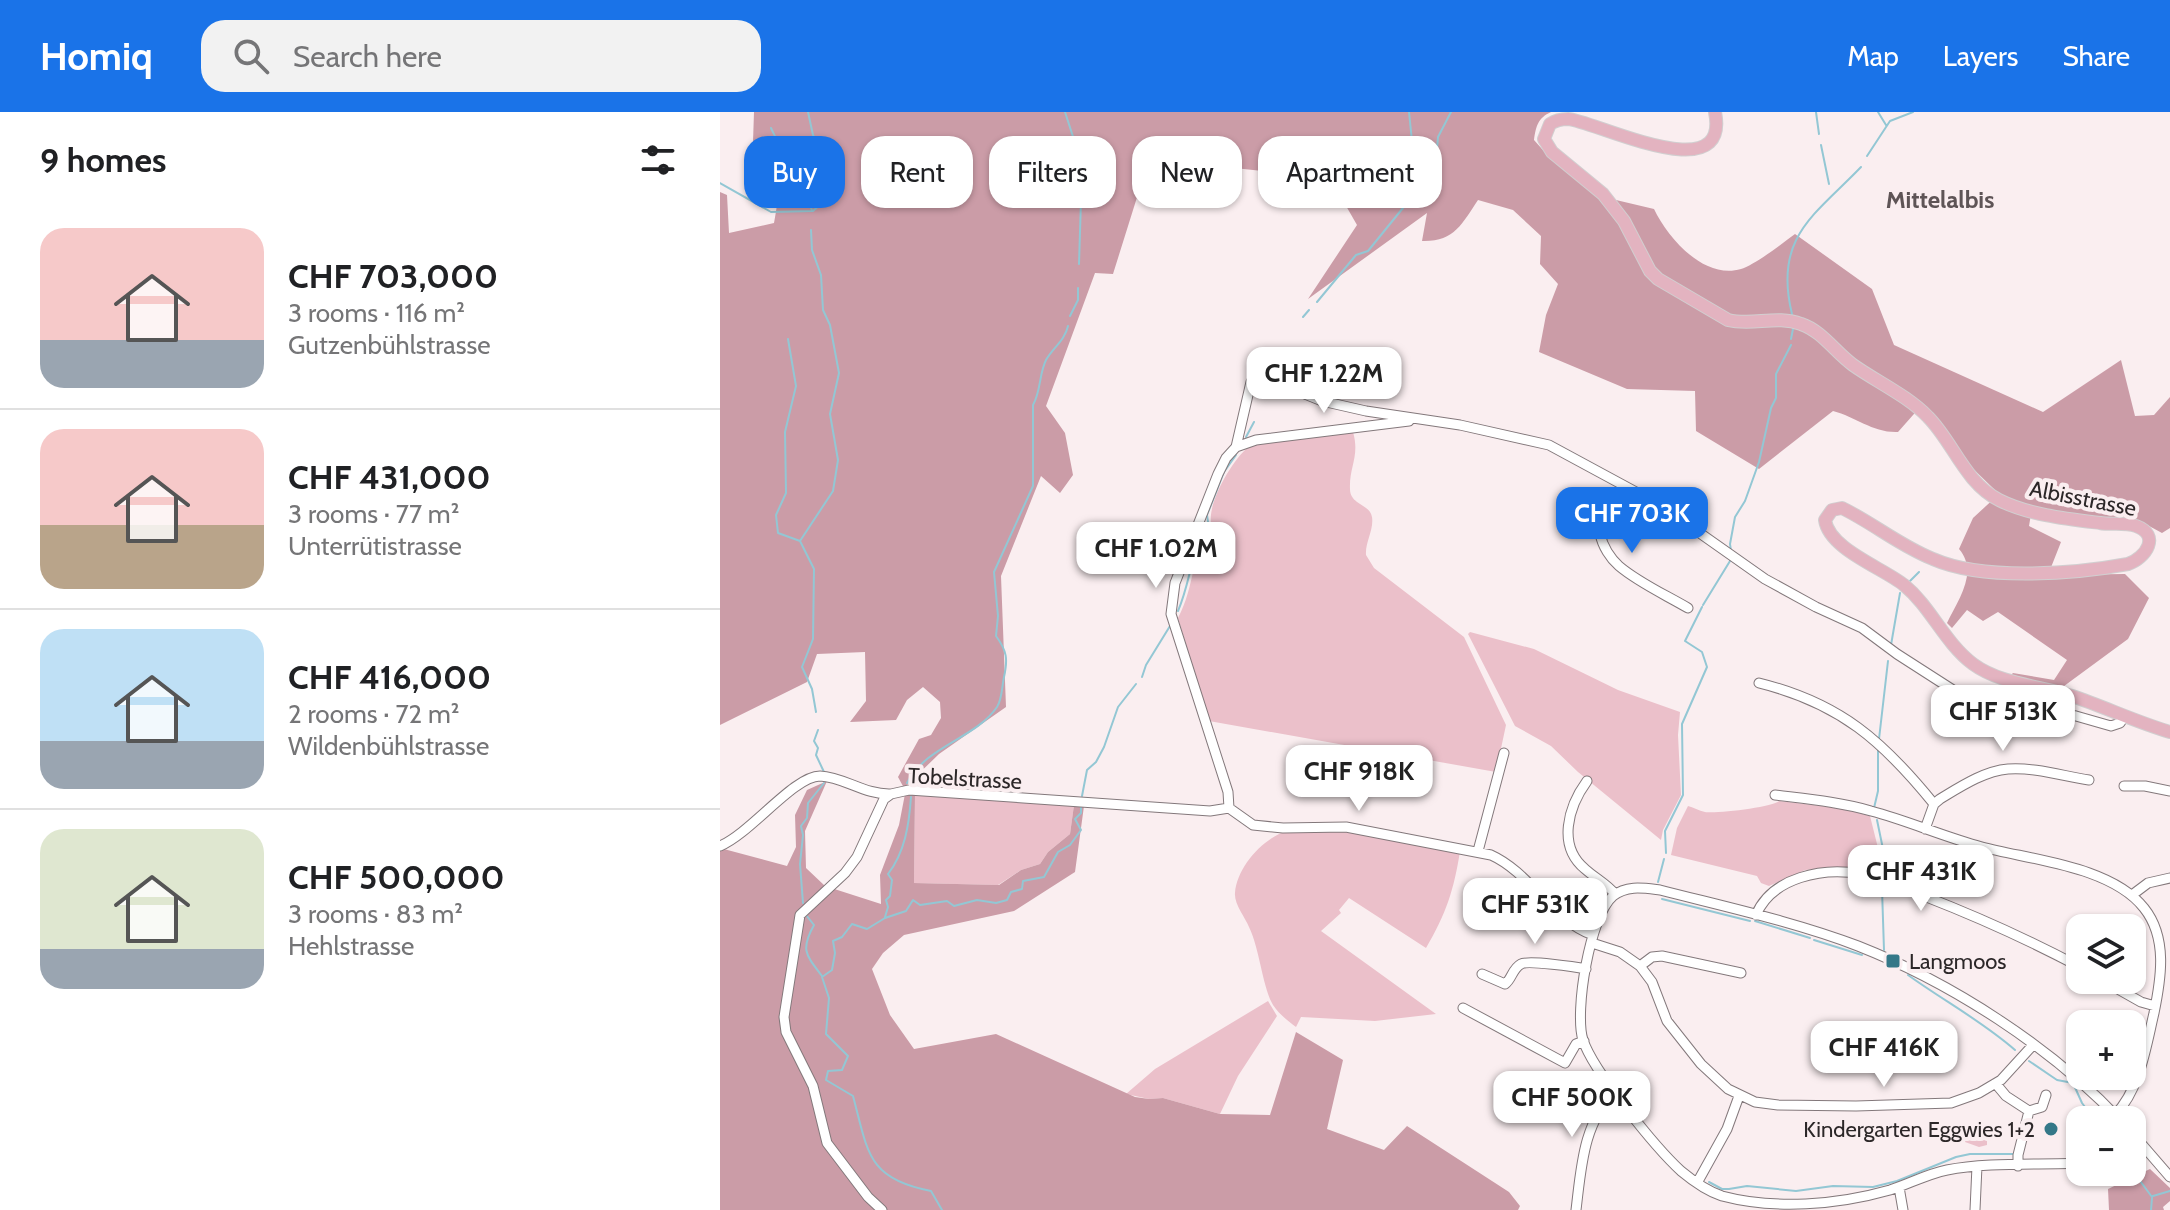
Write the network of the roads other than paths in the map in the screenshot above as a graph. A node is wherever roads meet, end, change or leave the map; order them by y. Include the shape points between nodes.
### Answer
1 (1715, 112) edge
2 (1420, 420) junction
3 (1236, 447) junction
4 (1652, 501) junction
5 (1688, 608) dead end
6 (1759, 683) dead end
7 (2124, 717) junction
8 (2170, 732) edge
9 (1504, 753) dead end
10 (2089, 780) dead end
11 (1587, 781) dead end
12 (2124, 786) dead end
13 (2170, 791) edge
14 (869, 792) junction
15 (891, 794) junction
16 (1775, 795) dead end
17 (1934, 804) junction
18 (1229, 808) junction
19 (876, 812) junction
20 (1925, 829) junction
21 (720, 846) edge
22 (1478, 851) junction
23 (2170, 878) edge
24 (1615, 894) junction
25 (2132, 895) junction
26 (1756, 915) junction
27 (1593, 939) junction
28 (2066, 960) edge
29 (1640, 966) junction
30 (1586, 969) junction
31 (1741, 973) dead end
32 (1482, 974) dead end
33 (2127, 994) edge
34 (2155, 1006) junction
35 (1463, 1008) dead end
36 (1584, 1041) junction
37 (2033, 1045) junction
38 (1996, 1084) junction
39 (1616, 1092) junction
40 (2046, 1095) dead end
41 (1739, 1096) junction
42 (2105, 1106) edge
43 (2123, 1106) edge
44 (2029, 1111) junction
45 (2146, 1149) edge
46 (2066, 1164) edge
47 (1977, 1166) junction
48 (2018, 1166) junction
49 (2170, 1177) edge
50 (1697, 1183) junction
51 (1899, 1187) junction
52 (882, 1210) edge
53 (1576, 1210) edge
54 (1903, 1210) edge
55 (1975, 1210) edge

1 - 7 main road, Albisstrasse via 1712,136 1688,150 1642,143 1565,119 1550,124 1544,139 1552,152 1603,194 1658,279 1728,320 1783,320 1812,329 1847,361 1927,416 1961,463 1998,499 2052,516 2143,530 2146,553 2128,564 1990,573 1931,559 1842,508 1832,510 1825,520 1841,543 1909,590 1978,667
2 - 3 street via 1256,440
2 - 3 street via 1322,401 1275,382 1251,382
2 - 4 street via 1549,445
3 - 18 street via 1218,474 1171,599 1175,631
4 - 5 street via 1619,504 1606,511 1599,524 1601,540 1619,567
4 - 7 street via 1765,579 1862,628 1953,690 1976,700 2111,726
6 - 17 street via 1804,696 1850,720
7 - 8 main road, Albisstrasse
9 - 22 street
10 - 17 street via 2006,769
11 - 24 street via 1575,800 1568,844 1583,868
12 - 13 street
14 - 15 street
14 - 19 street
14 - 21 street via 827,777 806,779
15 - 18 street, Tobelstrasse via 909,790 1210,811
15 - 19 street, Tobelstrasse
16 - 20 street via 1844,804
17 - 20 street
18 - 22 street via 1253,825 1346,827
19 - 52 street, Tobelstrasse via 857,857 800,915 784,1017 813,1086 827,1143
20 - 25 street via 2106,879
22 - 27 street via 1512,866
23 - 25 street via 2148,883
24 - 26 street via 1630,888 1660,890
24 - 27 street via 1601,910
25 - 34 street via 2146,911 2160,943
26 - 28 street via 1773,891 1799,878 1860,874 1984,920
26 - 37 street via 1848,942 1903,966
27 - 29 street
27 - 30 street
29 - 31 street via 1662,956
29 - 41 street via 1675,1031 1709,1073
30 - 32 street via 1529,962 1515,969 1505,984
30 - 36 street via 1579,1007
33 - 34 street
34 - 43 street via 2136,1079
35 - 36 street via 1565,1063 1576,1044
36 - 39 street
37 - 38 street
37 - 42 street
38 - 41 street via 1965,1099 1934,1105 1778,1105
38 - 44 street
39 - 50 street via 1672,1162
39 - 53 street via 1592,1124
40 - 44 street via 2042,1107
41 - 50 street
44 - 48 street
45 - 49 street
46 - 48 street
47 - 48 street
47 - 51 street via 1945,1170
47 - 55 street
50 - 51 street via 1733,1199 1786,1205 1833,1202
51 - 54 street

